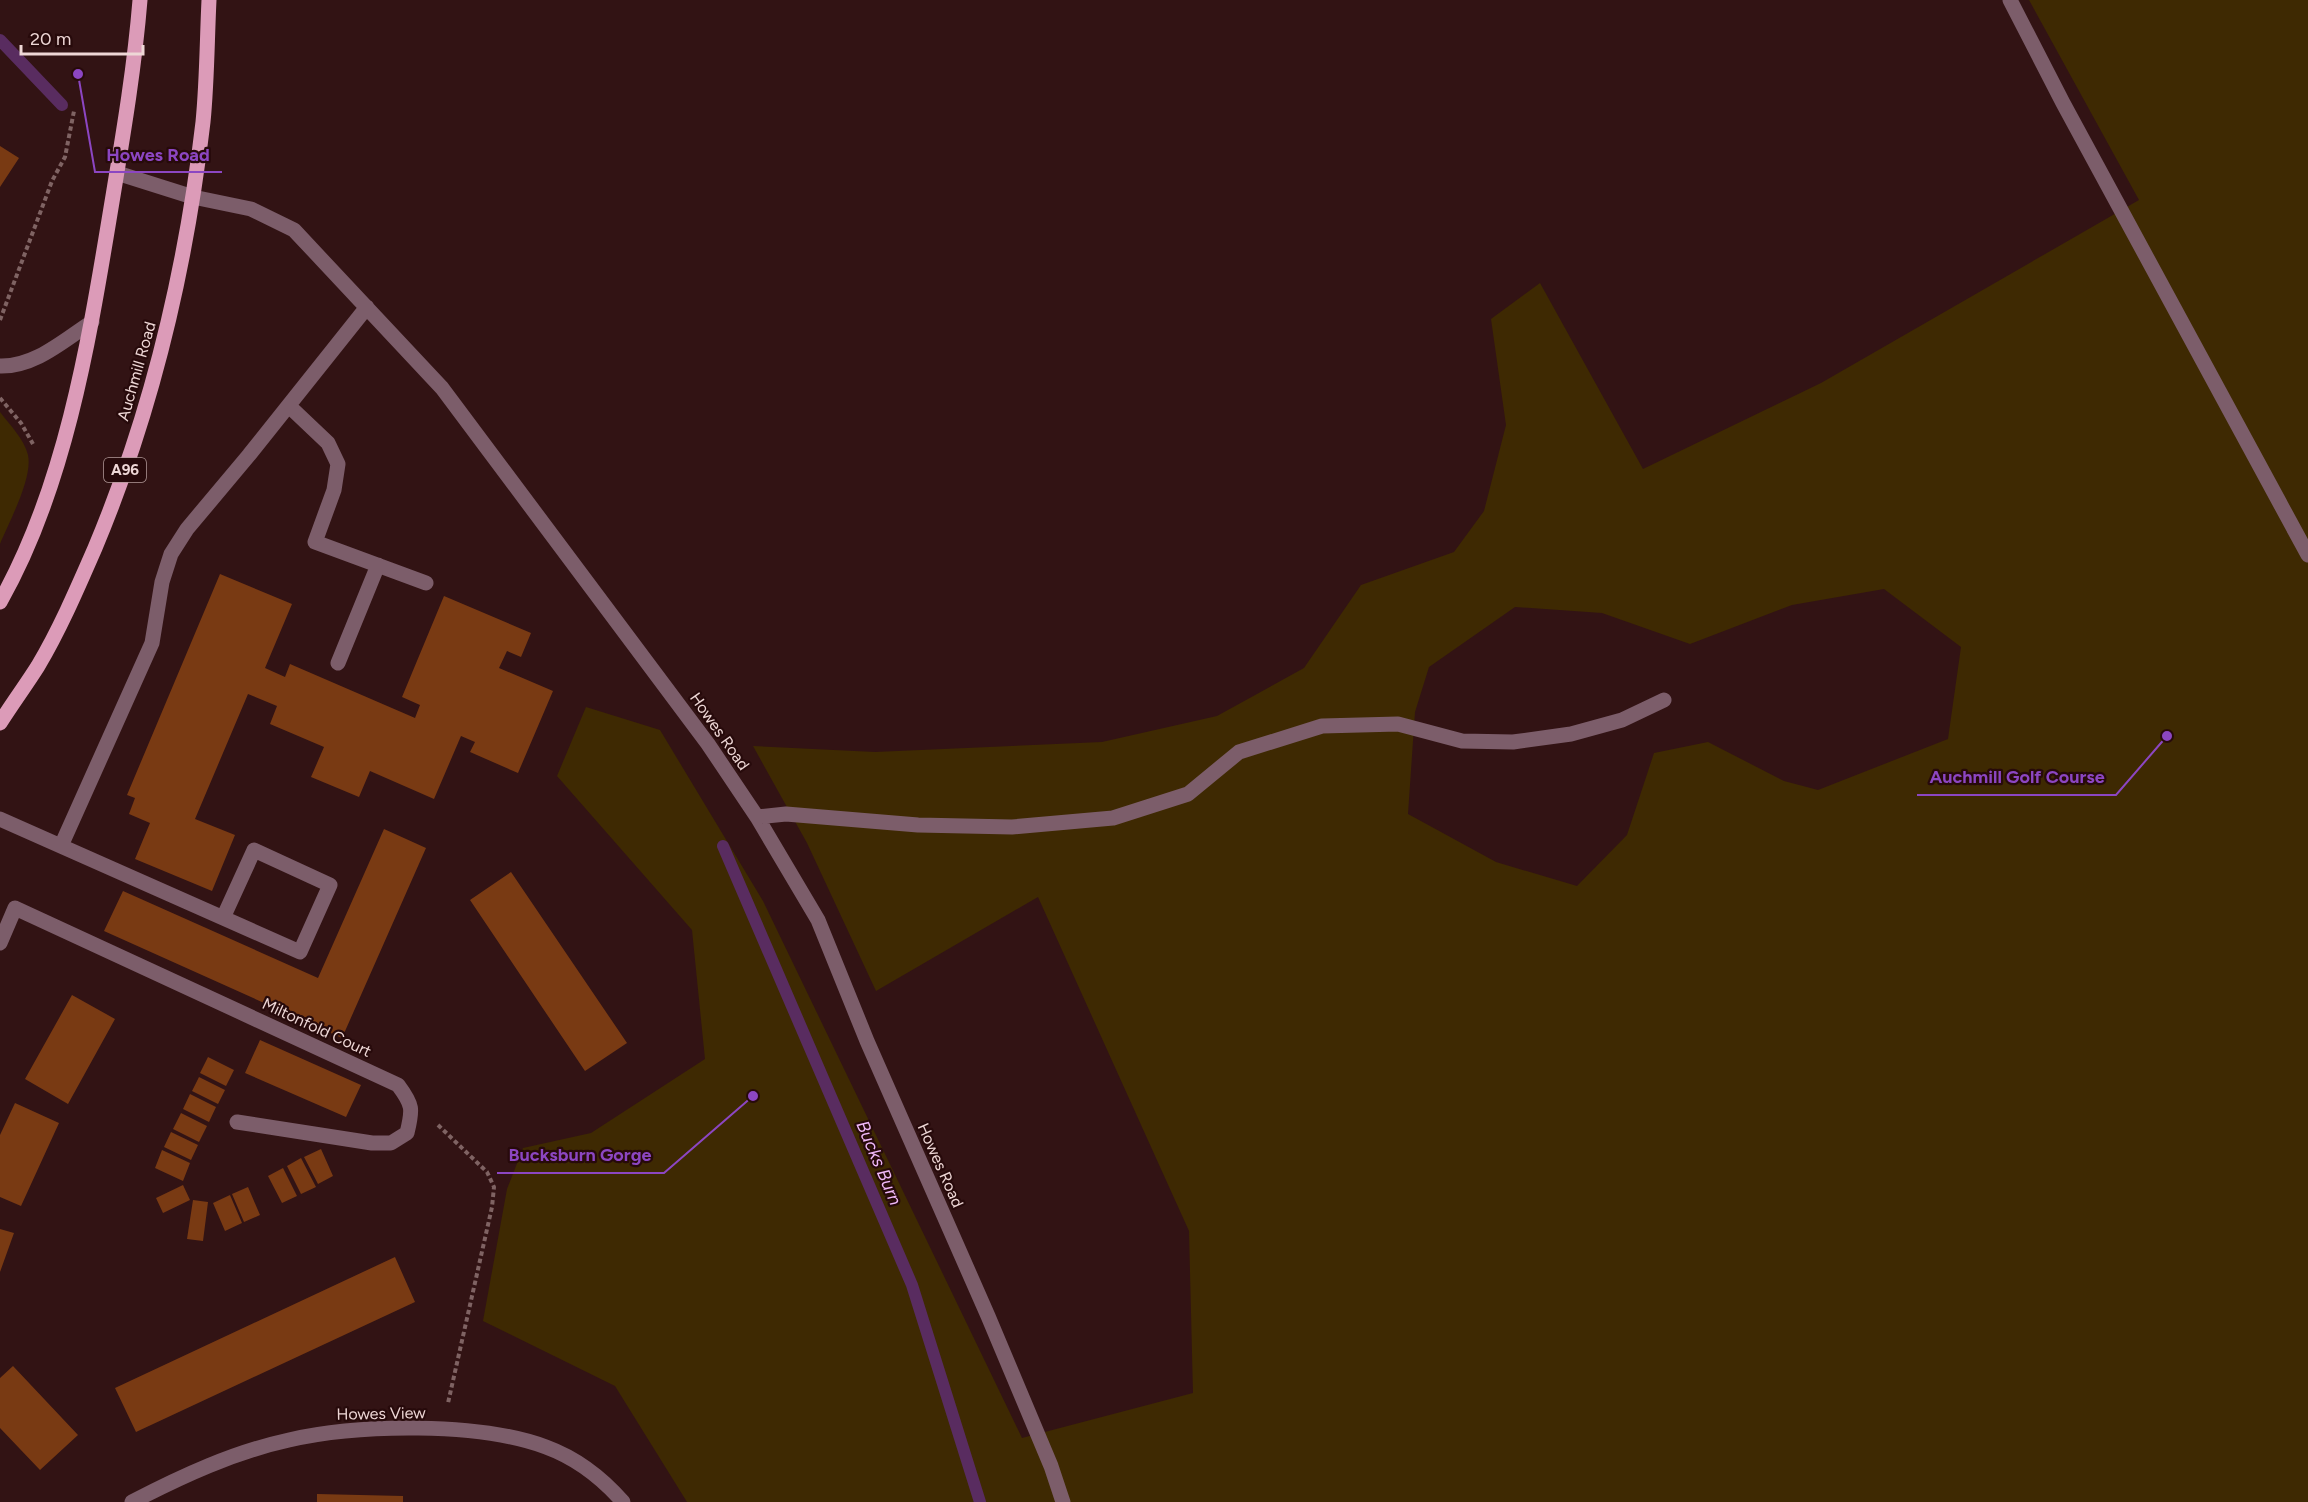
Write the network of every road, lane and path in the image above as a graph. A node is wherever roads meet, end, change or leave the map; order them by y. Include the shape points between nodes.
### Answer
1 (140, 0) edge
2 (209, 0) edge
3 (2010, 0) edge
4 (74, 111) dead end
5 (117, 173) junction
6 (193, 196) junction
7 (367, 307) junction
8 (0, 320) edge
9 (92, 322) junction
10 (0, 366) edge
11 (0, 398) edge
12 (289, 406) junction
13 (48, 490) junction
14 (2308, 555) edge
15 (378, 565) junction
16 (426, 583) dead end
17 (0, 602) edge
18 (338, 663) dead end
19 (1664, 700) dead end
20 (0, 723) edge
21 (757, 817) junction
22 (0, 819) edge
23 (62, 846) junction
24 (223, 918) junction
25 (0, 943) edge
26 (412, 1112) junction
27 (237, 1122) dead end
28 (444, 1430) junction
29 (132, 1502) edge
30 (623, 1502) edge
31 (1063, 1502) edge

1 - 5 main road
2 - 6 main road, Auchmill Road / A96 via 203,120
3 - 14 street
4 - 8 path via 65,157 52,181
5 - 6 street, Howes Road
5 - 9 main road
6 - 7 street, Howes Road via 251,210 294,230
6 - 20 main road, Auchmill Road / A96 via 188,236 133,447 80,583 38,665
7 - 12 street
7 - 21 street, Howes Road via 442,388 648,660
9 - 10 street via 41,356
9 - 13 main road via 75,401
11 - 13 path via 37,450
12 - 15 street via 328,443 338,464 334,490 315,542
12 - 23 street via 187,529 171,554 152,643
13 - 17 main road
15 - 16 street
15 - 18 street
19 - 21 street via 1622,720 1571,734 1513,742 1462,741 1398,724 1322,726 1239,752 1188,794 1113,818 1012,827 918,825 786,814
21 - 31 street, Howes Road via 818,920
22 - 23 street
23 - 24 street
24 - 24 street via 254,850 330,885 300,952
25 - 26 street, Miltonfold Court via 15,908 398,1085
26 - 27 street via 407,1133 391,1143
26 - 28 path via 430,1117 487,1172 494,1187
28 - 29 street, Howes View via 362,1430 288,1440 211,1465
28 - 30 street, Howes View via 489,1432 548,1447 596,1475

